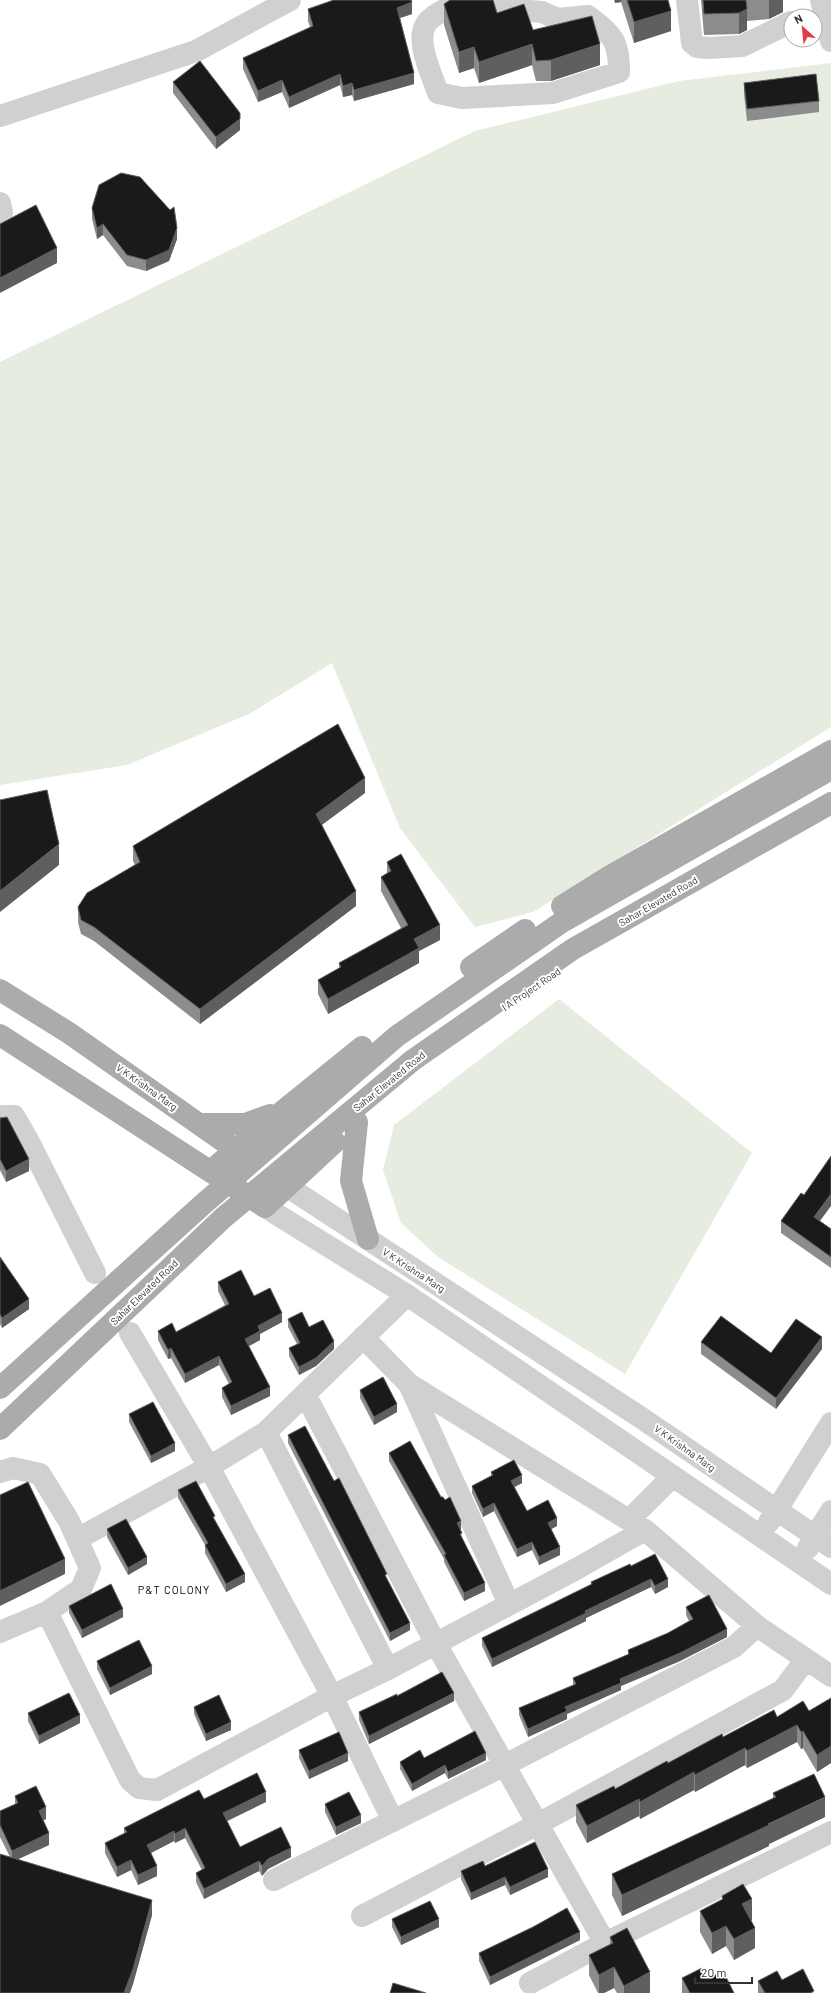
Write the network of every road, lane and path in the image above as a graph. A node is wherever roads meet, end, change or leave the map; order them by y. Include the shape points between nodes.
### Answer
1 (290, 0) edge
2 (458, 0) edge
3 (476, 0) edge
4 (687, 0) edge
5 (823, 23) edge
6 (783, 26) edge
7 (831, 41) edge
8 (0, 116) edge
9 (0, 203) edge
10 (0, 222) edge
11 (831, 751) edge
12 (831, 769) edge
13 (831, 803) edge
14 (831, 817) edge
15 (0, 990) edge
16 (0, 1036) edge
17 (284, 1109) junction
18 (0, 1118) edge
19 (357, 1122) junction
20 (199, 1124) junction
21 (236, 1149) junction
22 (211, 1171) junction
23 (288, 1187) junction
24 (265, 1207) junction
25 (368, 1239) junction
26 (95, 1273) dead end
27 (407, 1295) junction
28 (130, 1333) dead end
29 (363, 1337) junction
30 (408, 1384) junction
31 (0, 1388) edge
32 (305, 1394) junction
33 (831, 1423) edge
34 (0, 1429) edge
35 (266, 1432) junction
36 (209, 1467) junction
37 (0, 1472) edge
38 (673, 1476) junction
39 (777, 1511) junction
40 (831, 1511) edge
41 (637, 1525) junction
42 (760, 1537) junction
43 (77, 1539) junction
44 (823, 1542) edge
45 (799, 1562) junction
46 (831, 1584) edge
47 (509, 1604) junction
48 (47, 1612) junction
49 (757, 1626) junction
50 (0, 1632) edge
51 (436, 1644) junction
52 (806, 1659) junction
53 (388, 1669) junction
54 (831, 1676) edge
55 (332, 1696) junction
56 (505, 1765) junction
57 (393, 1821) junction
58 (538, 1824) junction
59 (831, 1832) edge
60 (274, 1880) dead end
61 (362, 1916) dead end
62 (605, 1943) junction
63 (530, 1983) dead end

1 - 8 street via 196,51
2 - 3 street via 426,23 421,38 438,92 462,98 553,93 619,72 619,55 611,35 588,16 558,19 542,12 505,9
4 - 6 street via 692,42 697,47 742,46
5 - 7 street
9 - 10 street
11 - 17 main road via 610,876 498,948 383,1031
12 - 31 main road via 562,922 397,1036 201,1206
13 - 34 main road, Sahar Elevated Road via 573,949 413,1060 223,1218
14 - 19 main road, I A Project Road via 578,957 462,1036
15 - 20 main road, V K Krishna Marg via 70,1033
16 - 22 main road
17 - 20 main road via 245,1124
17 - 21 main road
18 - 26 street via 14,1116
19 - 23 main road, I A Project Road
19 - 25 main road via 350,1181
20 - 21 main road, V K Krishna Marg
21 - 22 main road
21 - 23 main road, V K Krishna Marg
22 - 24 main road
23 - 24 main road, I A Project Road
23 - 25 street, V K Krishna Marg
24 - 27 street
25 - 39 street, V K Krishna Marg via 640,1417
27 - 29 street
27 - 38 street
28 - 36 street
29 - 30 street
29 - 32 street
30 - 41 street
30 - 47 street
32 - 35 street
32 - 51 street
33 - 39 street
35 - 36 street
35 - 53 street
36 - 43 street
36 - 55 street
37 - 43 street via 13,1468 40,1474
38 - 41 street
38 - 42 street
39 - 42 street
39 - 44 street, V K Krishna Marg
40 - 44 street
41 - 47 street
41 - 49 street
42 - 45 street
43 - 48 street via 90,1568 80,1589
44 - 45 street
45 - 46 street
47 - 51 street
48 - 50 street
48 - 55 street via 130,1780 139,1788 157,1790
49 - 52 street
49 - 56 street via 734,1647
51 - 53 street
51 - 56 street
52 - 54 street
52 - 58 street via 783,1690
53 - 55 street
55 - 57 street
56 - 57 street
56 - 58 street
57 - 60 street
58 - 61 street
58 - 62 street
59 - 62 street
62 - 63 street

